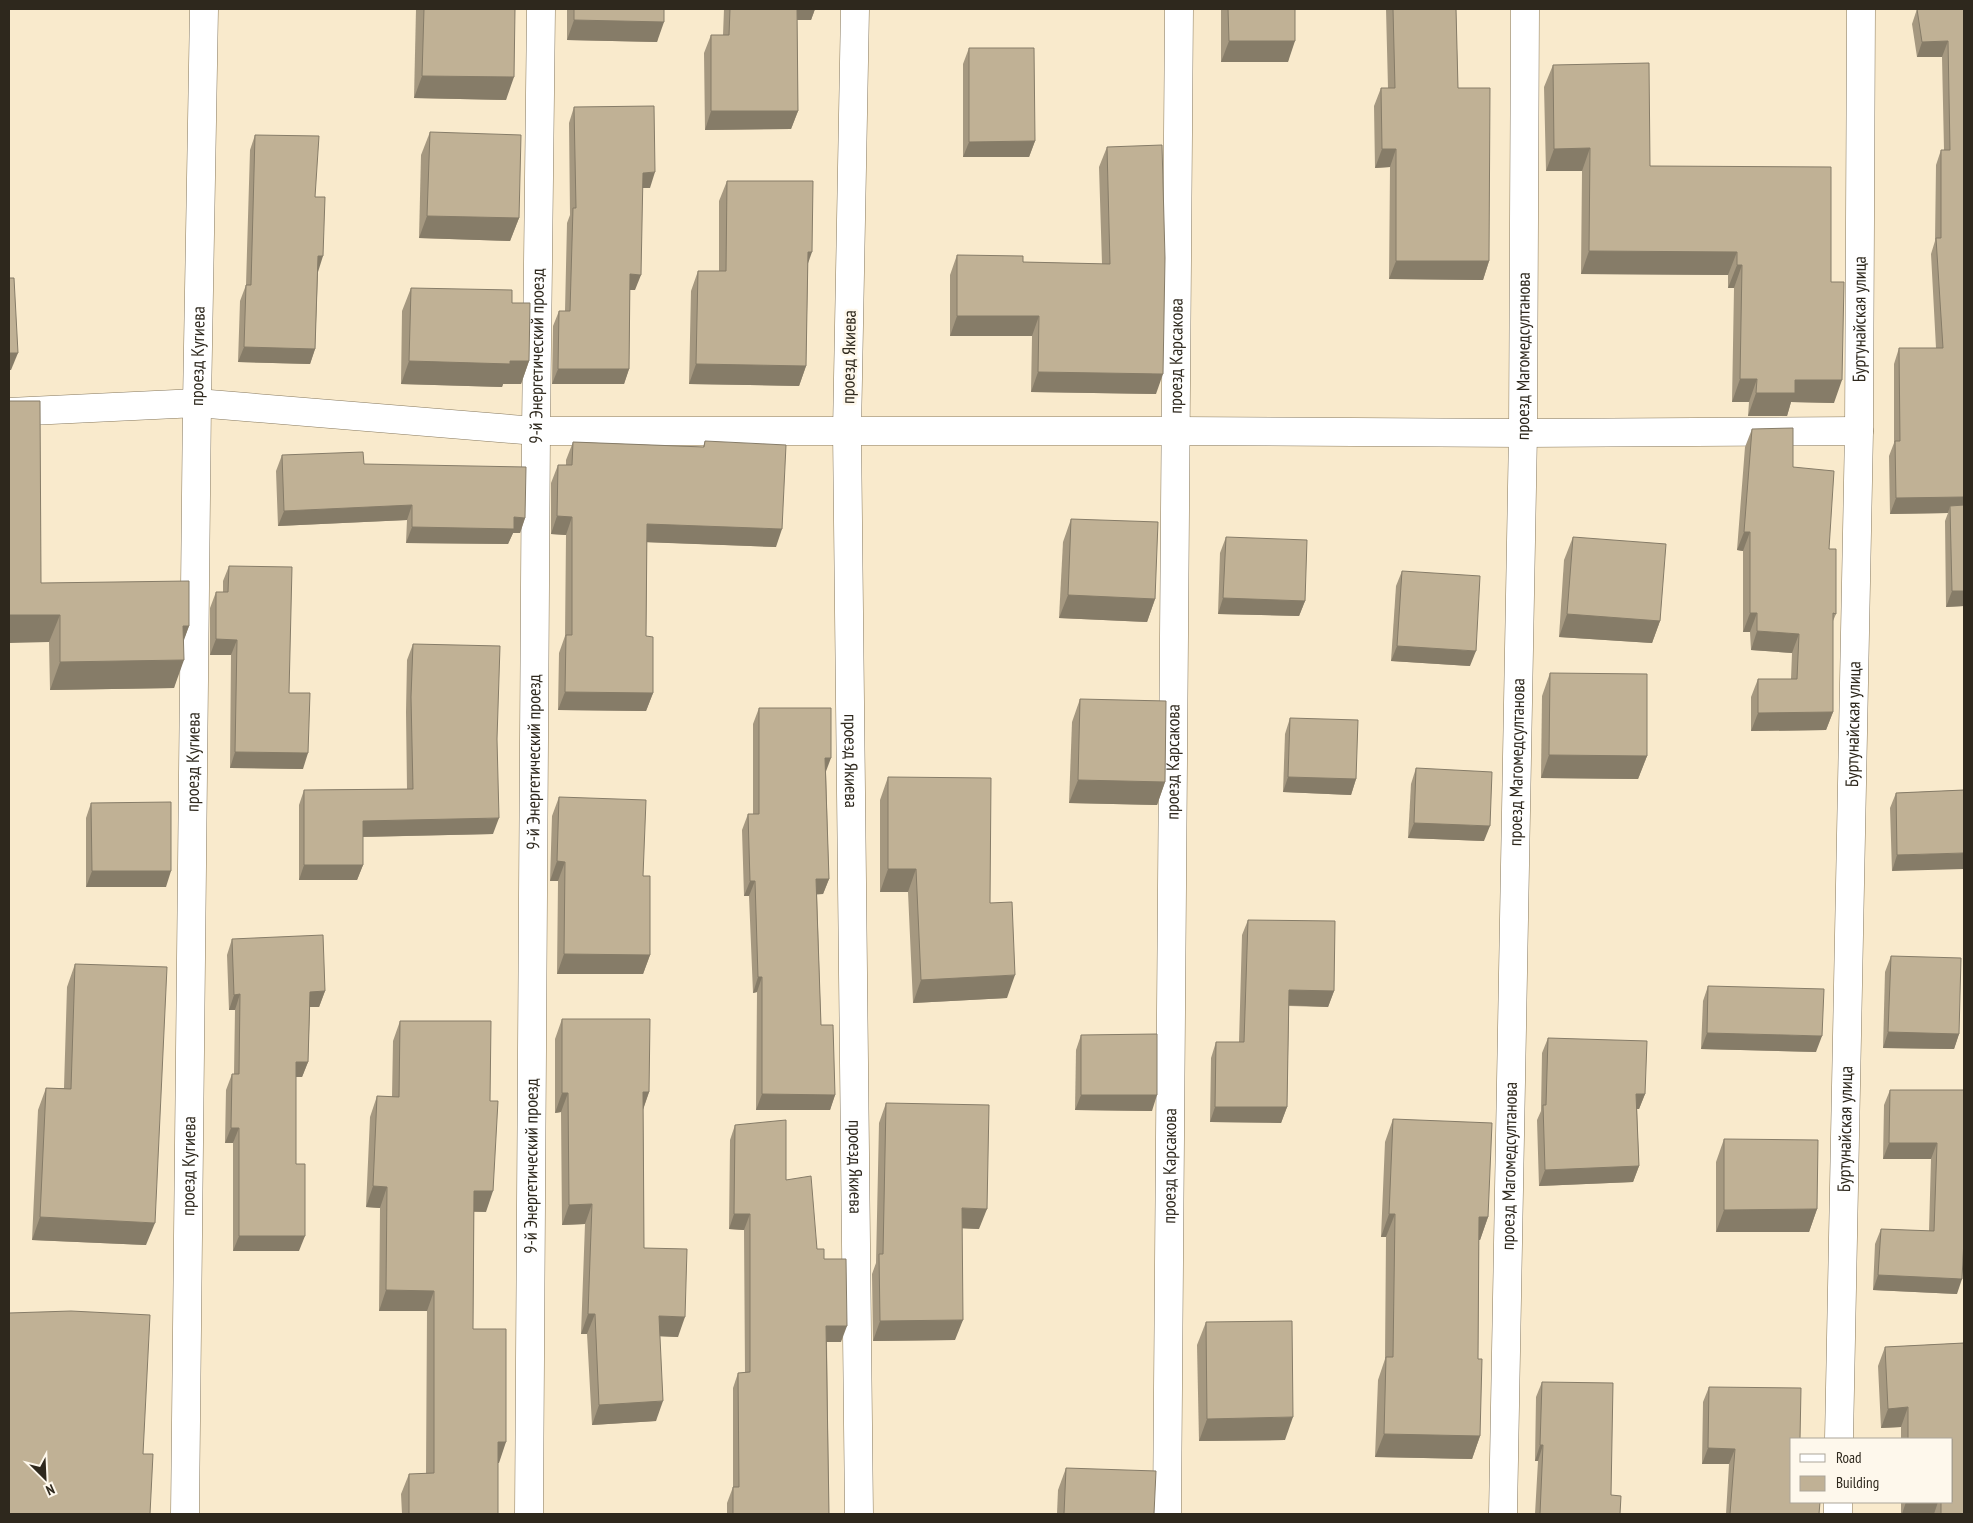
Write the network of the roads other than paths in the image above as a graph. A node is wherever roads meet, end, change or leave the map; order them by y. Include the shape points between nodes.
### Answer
1 (204, 9) edge
2 (541, 9) edge
3 (855, 9) edge
4 (1179, 9) edge
5 (1525, 9) edge
6 (1861, 9) edge
7 (196, 404) junction
8 (9, 412) edge
9 (536, 431) junction
10 (847, 431) junction
11 (1176, 431) junction
12 (1859, 431) junction
13 (1522, 433) junction
14 (1839, 1438) edge
15 (185, 1514) edge
16 (529, 1514) edge
17 (859, 1514) edge
18 (1167, 1514) edge
19 (1503, 1514) edge

1 - 7 street, проезд Кугиева
2 - 9 street, 9-й Энергетический проезд
3 - 10 street, проезд Якиева
4 - 11 street, проезд Карсакова
5 - 13 street, проезд Магомедсултанова
6 - 12 street, Буртунайская улица
7 - 8 street
7 - 9 street
7 - 15 street, проезд Кугиева
9 - 10 street
9 - 16 street, 9-й Энергетический проезд
10 - 11 street
10 - 17 street, проезд Якиева
11 - 13 street
11 - 18 street, проезд Карсакова
12 - 13 street
12 - 14 street, Буртунайская улица
13 - 19 street, проезд Магомедсултанова

